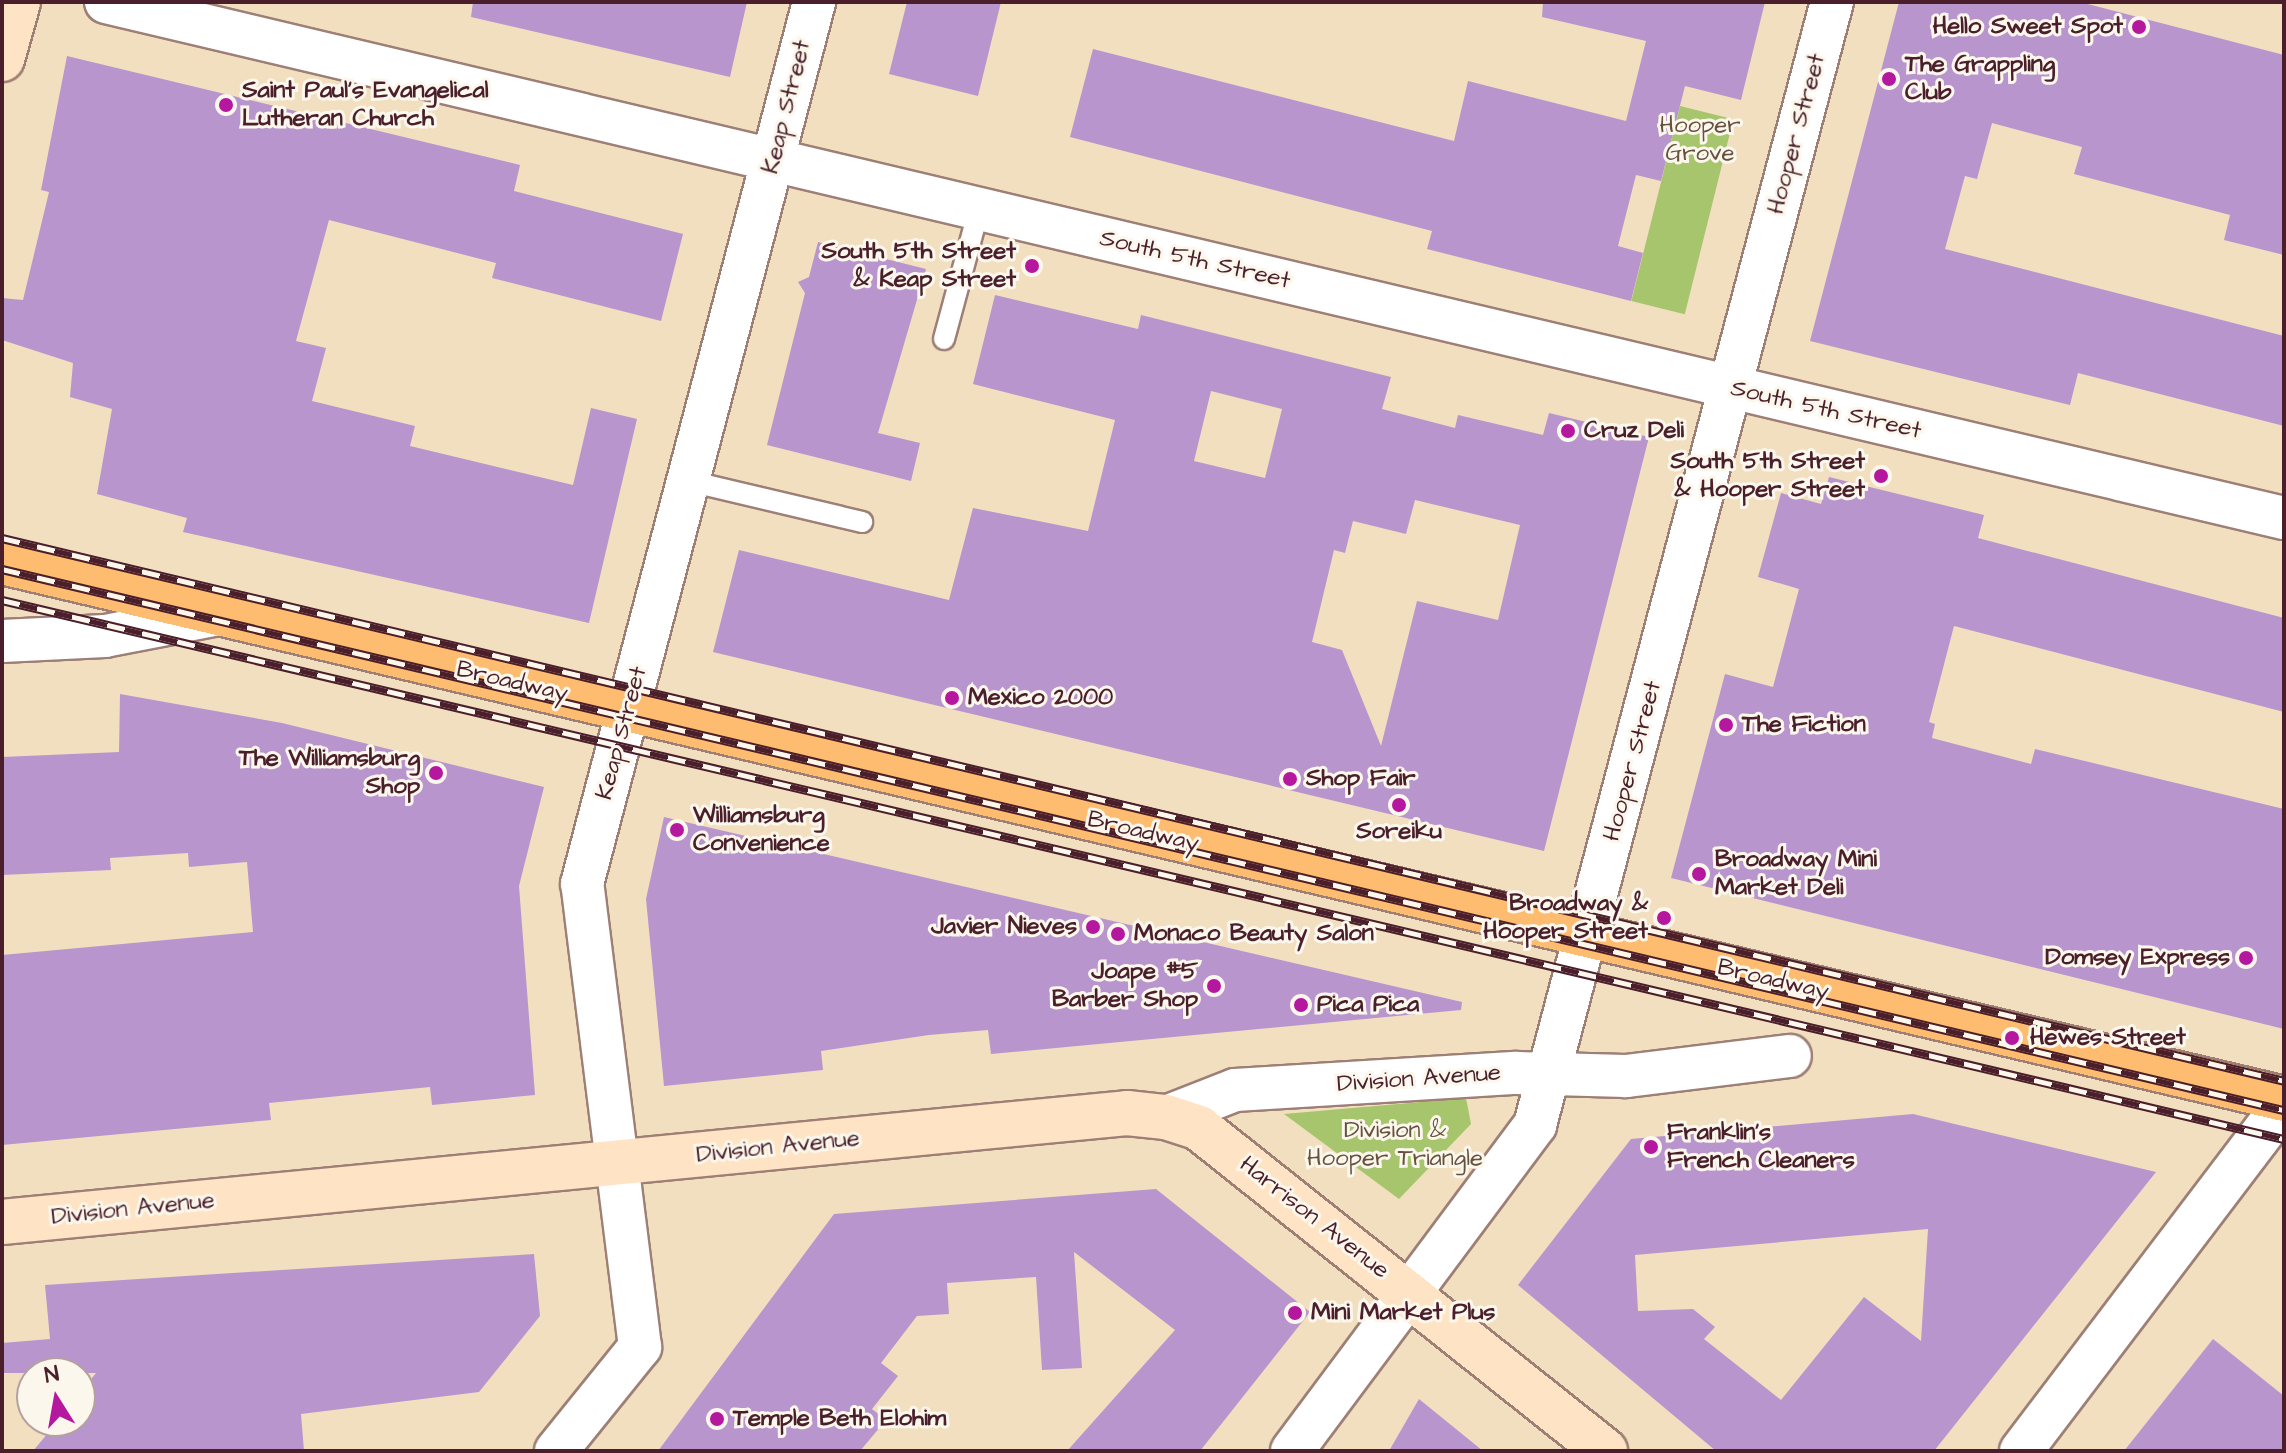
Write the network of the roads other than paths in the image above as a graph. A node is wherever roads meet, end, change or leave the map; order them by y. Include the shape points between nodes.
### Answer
1 (18, 2) edge
2 (106, 2) edge
3 (814, 2) edge
4 (1832, 2) edge
5 (2, 59) edge
6 (773, 160) junction
7 (979, 209) junction
8 (944, 339) dead end
9 (1731, 387) junction
10 (689, 481) junction
11 (2284, 518) edge
12 (862, 522) dead end
13 (2, 562) edge
14 (218, 614) junction
15 (2, 641) edge
16 (628, 710) junction
17 (1587, 937) junction
18 (1790, 1056) dead end
19 (1550, 1075) junction
20 (2284, 1102) edge
21 (1166, 1117) junction
22 (618, 1161) junction
23 (6, 1227) edge
24 (1414, 1296) junction
25 (556, 1451) edge
26 (1292, 1451) edge
27 (1605, 1451) edge
28 (2021, 1451) edge

1 - 5 street
2 - 6 street, South 5th Street
3 - 6 street, Keap Street
4 - 9 street, Hooper Street
6 - 7 street, South 5th Street
6 - 10 street, Keap Street
7 - 8 lane
7 - 9 street, South 5th Street
9 - 11 street, South 5th Street
9 - 17 street, Hooper Street
10 - 12 lane
10 - 16 street, Keap Street
13 - 14 main road, Broadway
14 - 15 street via 105,636
14 - 16 main road, Broadway
16 - 17 main road, Broadway
16 - 22 street, Keap Street via 582,884
17 - 19 street, Hooper Street
17 - 20 main road, Broadway
18 - 19 street via 1626,1076
19 - 21 street, Division Avenue via 1235,1090
19 - 24 street, Hooper Street via 1535,1125
20 - 28 street
21 - 22 street, Division Avenue via 1127,1113
21 - 24 street, Harrison Avenue via 1199,1128
22 - 23 street, Division Avenue
22 - 25 street, Keap Street via 640,1347
24 - 26 street, Hooper Street
24 - 27 street, Harrison Avenue

